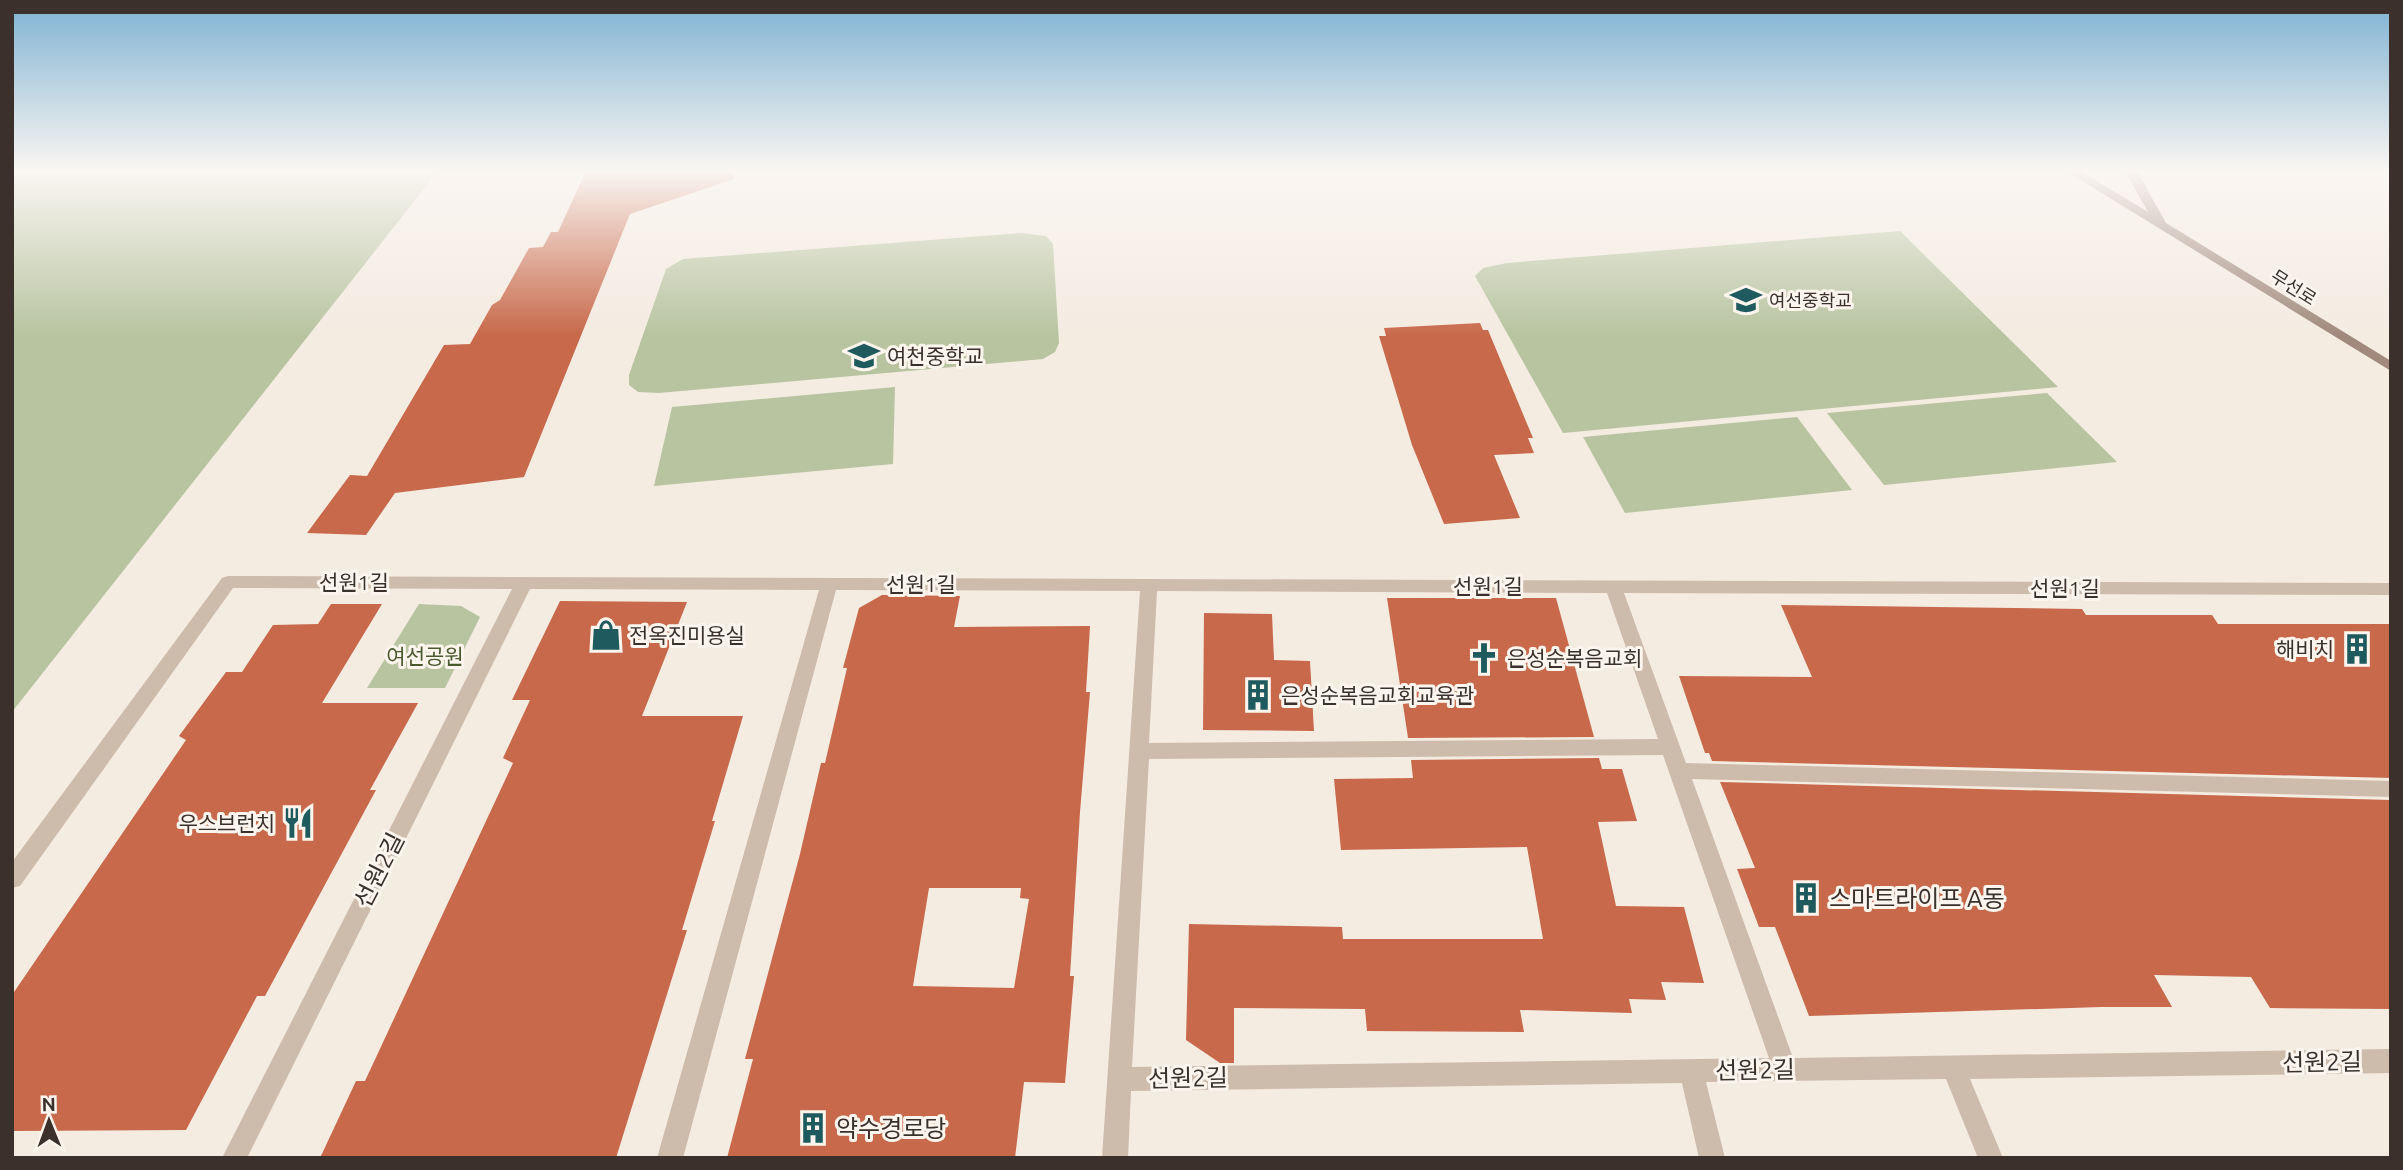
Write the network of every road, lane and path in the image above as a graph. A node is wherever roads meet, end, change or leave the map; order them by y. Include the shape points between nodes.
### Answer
1 (2161, 226) edge
2 (2391, 367) edge
3 (524, 583) junction
4 (829, 584) junction
5 (1149, 585) junction
6 (1613, 586) junction
7 (2391, 589) edge
8 (1670, 747) junction
9 (1140, 751) junction
10 (1679, 771) junction
11 (2391, 789) edge
12 (12, 879) edge
13 (2391, 1061) edge
14 (1954, 1068) junction
15 (1785, 1069) junction
16 (1691, 1071) junction
17 (1120, 1079) junction
18 (234, 1158) edge
19 (670, 1158) edge
20 (1115, 1158) edge
21 (1712, 1158) edge
22 (1991, 1158) edge

1 - 2 street, 무선로
3 - 4 street, 선원1길
3 - 12 street, 선원1길 via 228,582
3 - 18 street, 선원2길
4 - 5 street, 선원1길
4 - 19 street
5 - 6 street, 선원1길
5 - 9 street, 선원2길
6 - 7 street, 선원1길
6 - 8 street
8 - 9 street
8 - 10 street
9 - 17 street, 선원2길
10 - 11 street
10 - 15 street
13 - 14 street, 선원2길
14 - 15 street, 선원2길
14 - 22 street
15 - 16 street, 선원2길
16 - 17 street, 선원2길
16 - 21 street
17 - 20 street, 선원2길

